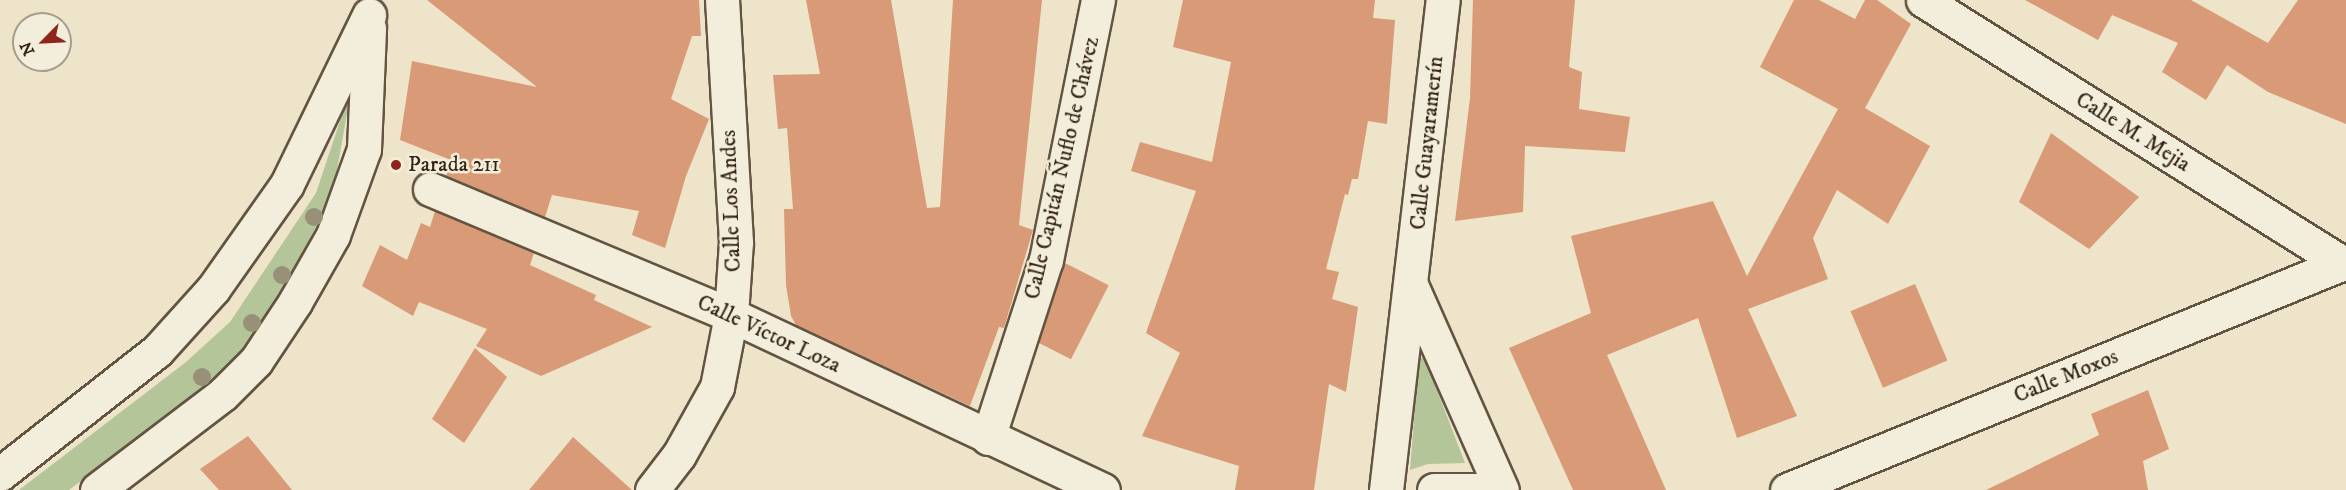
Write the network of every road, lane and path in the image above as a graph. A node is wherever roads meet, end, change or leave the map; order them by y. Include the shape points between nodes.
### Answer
1 (722, 0) edge
2 (1098, 0) edge
3 (1443, 0) edge
4 (1923, 0) edge
5 (371, 8) edge
6 (430, 189) dead end
7 (2344, 262) edge
8 (1412, 285) junction
9 (732, 315) junction
10 (988, 438) junction
11 (3, 465) edge
12 (97, 490) edge
13 (652, 490) edge
14 (1103, 490) edge
15 (1386, 490) edge
16 (1434, 490) edge
17 (1475, 490) edge
18 (1502, 490) edge
19 (1787, 490) edge

1 - 9 street, Calle Los Andes via 736,242
2 - 10 street, Calle Capitán Ñuflo de Chávez via 1046,260
3 - 8 street, Calle Guayaramerín
4 - 7 street, Calle M. Mejia
5 - 11 street via 287,184 213,289 157,351
5 - 12 street via 364,149 333,235 256,361 223,394
6 - 9 street, Calle Víctor Loza
7 - 19 street, Calle Moxos
8 - 15 street, Calle Guayaramerín
8 - 18 street, Calle Guayaramerín
9 - 10 street, Calle Víctor Loza
9 - 13 street, Calle Los Andes via 717,387 679,455
10 - 14 street, Calle Víctor Loza
16 - 17 street

